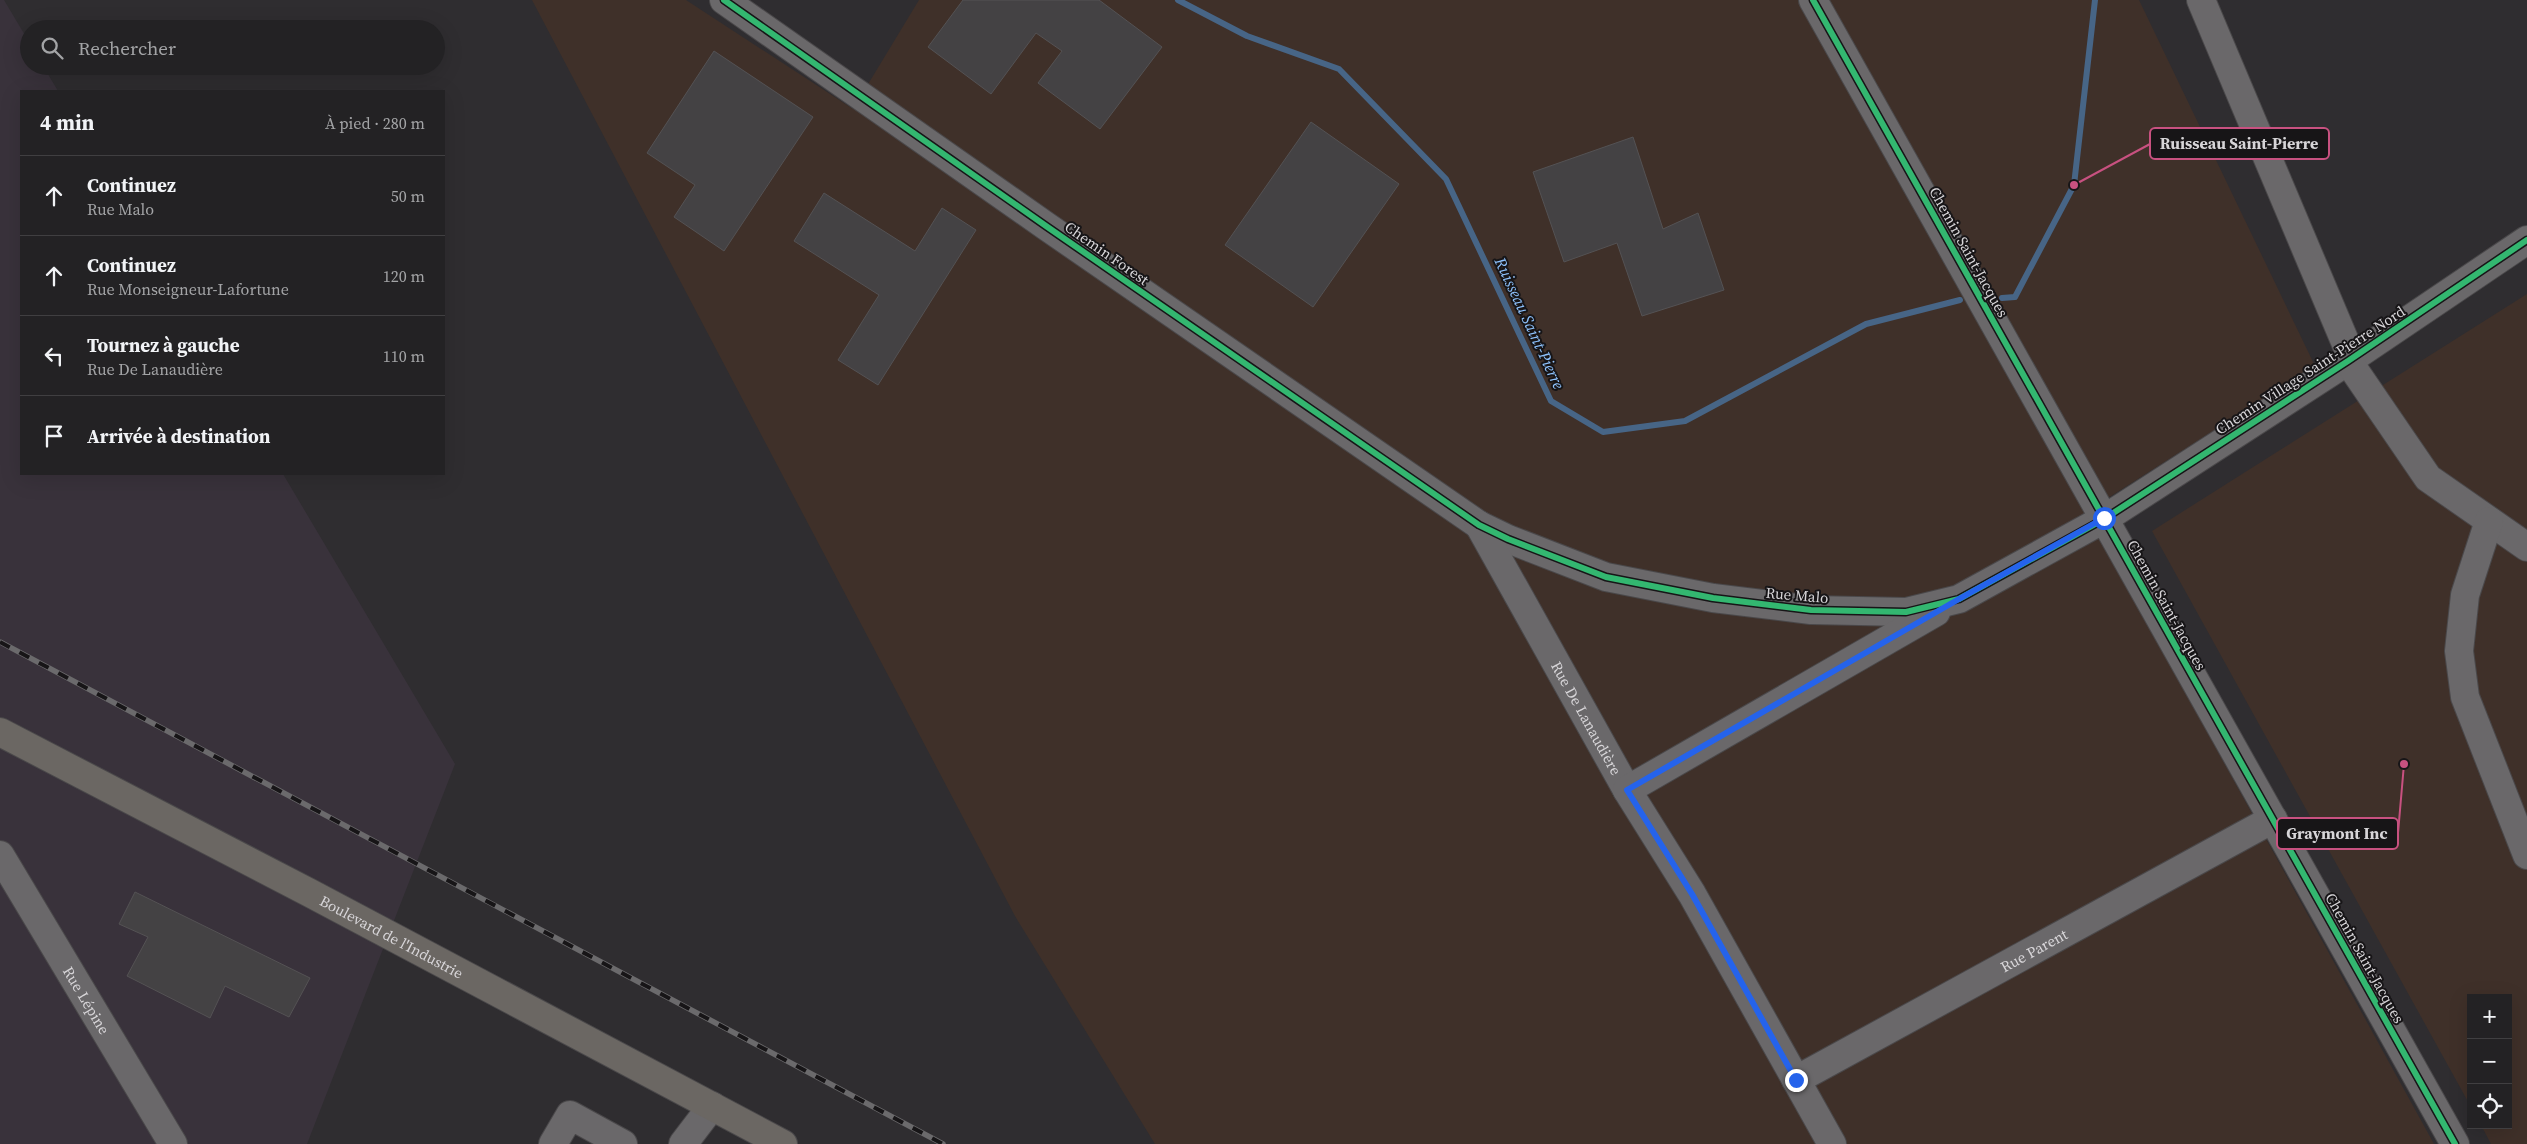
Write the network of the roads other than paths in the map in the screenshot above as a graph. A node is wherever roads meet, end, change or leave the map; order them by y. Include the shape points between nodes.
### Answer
1 (724, 0) edge
2 (1813, 0) edge
3 (2201, 0) edge
4 (2527, 240) edge
5 (2350, 359) junction
6 (2104, 518) junction
7 (2489, 521) junction
8 (1479, 525) junction
9 (2527, 548) edge
10 (1959, 599) junction
11 (0, 732) edge
12 (1627, 790) junction
13 (2273, 819) junction
14 (0, 855) edge
15 (2527, 855) edge
16 (1796, 1080) junction
17 (712, 1106) junction
18 (738, 1120) junction
19 (173, 1144) edge
20 (553, 1144) edge
21 (623, 1144) edge
22 (682, 1144) edge
23 (762, 1144) edge
24 (783, 1144) edge
25 (1832, 1144) edge
26 (2455, 1144) edge

1 - 8 street, Chemin Forest
2 - 6 street, Chemin Saint-Jacques
3 - 5 street
4 - 5 street, Chemin Village Saint-Pierre Nord
5 - 6 street, Chemin Village Saint-Pierre Nord
5 - 7 street via 2428,478
6 - 10 street, Rue Malo
6 - 13 street, Chemin Saint-Jacques
7 - 9 street
7 - 15 street via 2465,595 2459,651 2465,697
8 - 10 street, Rue Malo via 1606,577 1713,598 1811,610 1889,612 1906,612
8 - 12 street, Rue De Lanaudière
10 - 12 street
11 - 17 main road, Boulevard de l'Industrie
12 - 16 street, Rue De Lanaudière via 1692,894
13 - 16 street, Rue Parent
13 - 26 street, Chemin Saint-Jacques
14 - 19 street, Rue Lépine
16 - 25 street, Rue De Lanaudière
17 - 18 main road, Boulevard de l'Industrie
17 - 22 street
18 - 23 main road
18 - 24 main road, Boulevard de l'Industrie
20 - 21 street via 570,1115

